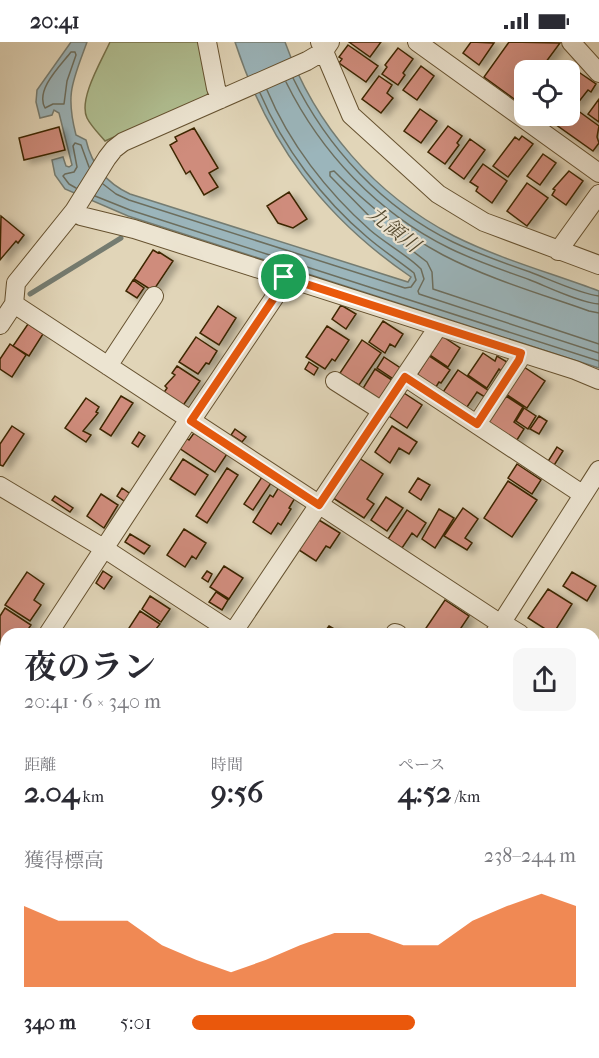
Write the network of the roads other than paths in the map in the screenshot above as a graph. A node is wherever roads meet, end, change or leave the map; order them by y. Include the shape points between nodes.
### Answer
1 (207, 42) edge
2 (417, 42) edge
3 (571, 42) edge
4 (325, 45) edge
5 (599, 73) edge
6 (221, 99) junction
7 (599, 172) edge
8 (599, 194) edge
9 (78, 205) junction
10 (558, 251) junction
11 (599, 266) edge
12 (284, 277) junction
13 (154, 296) dead end
14 (14, 304) junction
15 (0, 325) edge
16 (436, 326) junction
17 (521, 353) junction
18 (108, 366) junction
19 (405, 377) junction
20 (599, 380) edge
21 (335, 381) dead end
22 (382, 411) junction
23 (190, 420) junction
24 (477, 424) junction
25 (599, 470) edge
26 (0, 486) edge
27 (589, 494) edge
28 (319, 505) junction
29 (105, 549) junction
30 (499, 627) edge
31 (52, 628) edge
32 (224, 628) edge
33 (237, 628) edge

1 - 6 street
2 - 7 street
3 - 5 street
4 - 6 street via 307,61
4 - 10 street via 351,116 418,177 484,222
6 - 9 street via 123,142 107,158
8 - 10 street
9 - 12 street via 81,216
9 - 14 street via 16,283
10 - 11 street
12 - 16 street
12 - 23 street via 280,289
13 - 18 street
14 - 15 street
14 - 18 street
16 - 17 street
16 - 19 street
17 - 20 street
17 - 24 street
18 - 23 street
19 - 22 street
19 - 24 street
21 - 22 street
22 - 28 street
23 - 28 street
23 - 29 street
24 - 27 street
25 - 27 street
26 - 29 street
27 - 30 street
28 - 30 street
28 - 33 street
29 - 31 street
29 - 32 street

